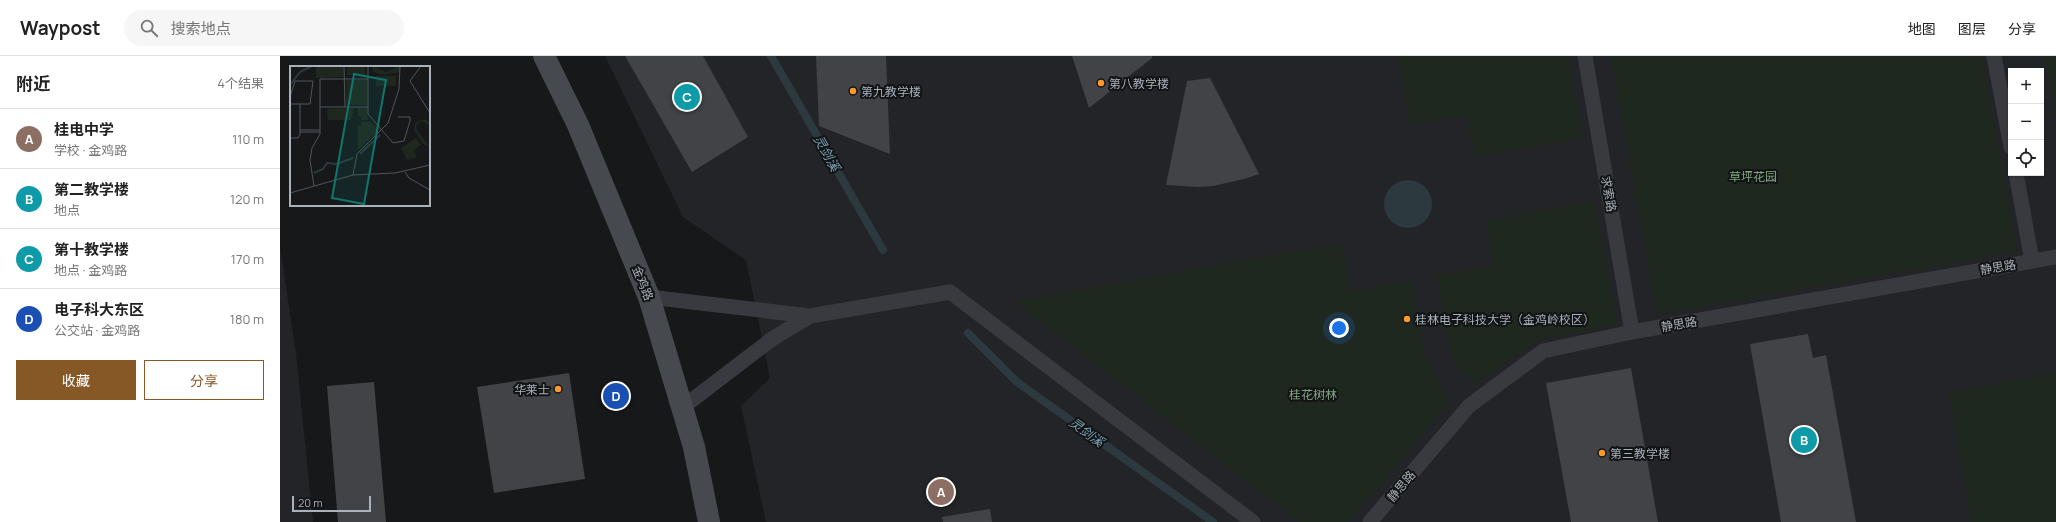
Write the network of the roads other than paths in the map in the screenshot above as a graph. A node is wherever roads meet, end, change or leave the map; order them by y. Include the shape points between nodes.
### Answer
1 (544, 56) edge
2 (1585, 56) edge
3 (1994, 56) edge
4 (2010, 140) edge
5 (2017, 176) edge
6 (2056, 256) edge
7 (2032, 261) junction
8 (649, 297) junction
9 (810, 316) junction
10 (1632, 332) junction
11 (683, 407) junction
12 (709, 522) edge
13 (1253, 522) edge
14 (1370, 522) edge

1 - 8 main road, 金鸡路 via 578,125
2 - 10 lane, 求索路
3 - 4 lane
5 - 7 lane
6 - 7 lane, 静思路
7 - 10 lane, 静思路
8 - 9 lane
8 - 11 main road, 金鸡路
9 - 11 lane via 772,339
9 - 13 lane via 950,292
10 - 14 lane, 静思路 via 1543,351 1469,406
11 - 12 main road, 金鸡路

